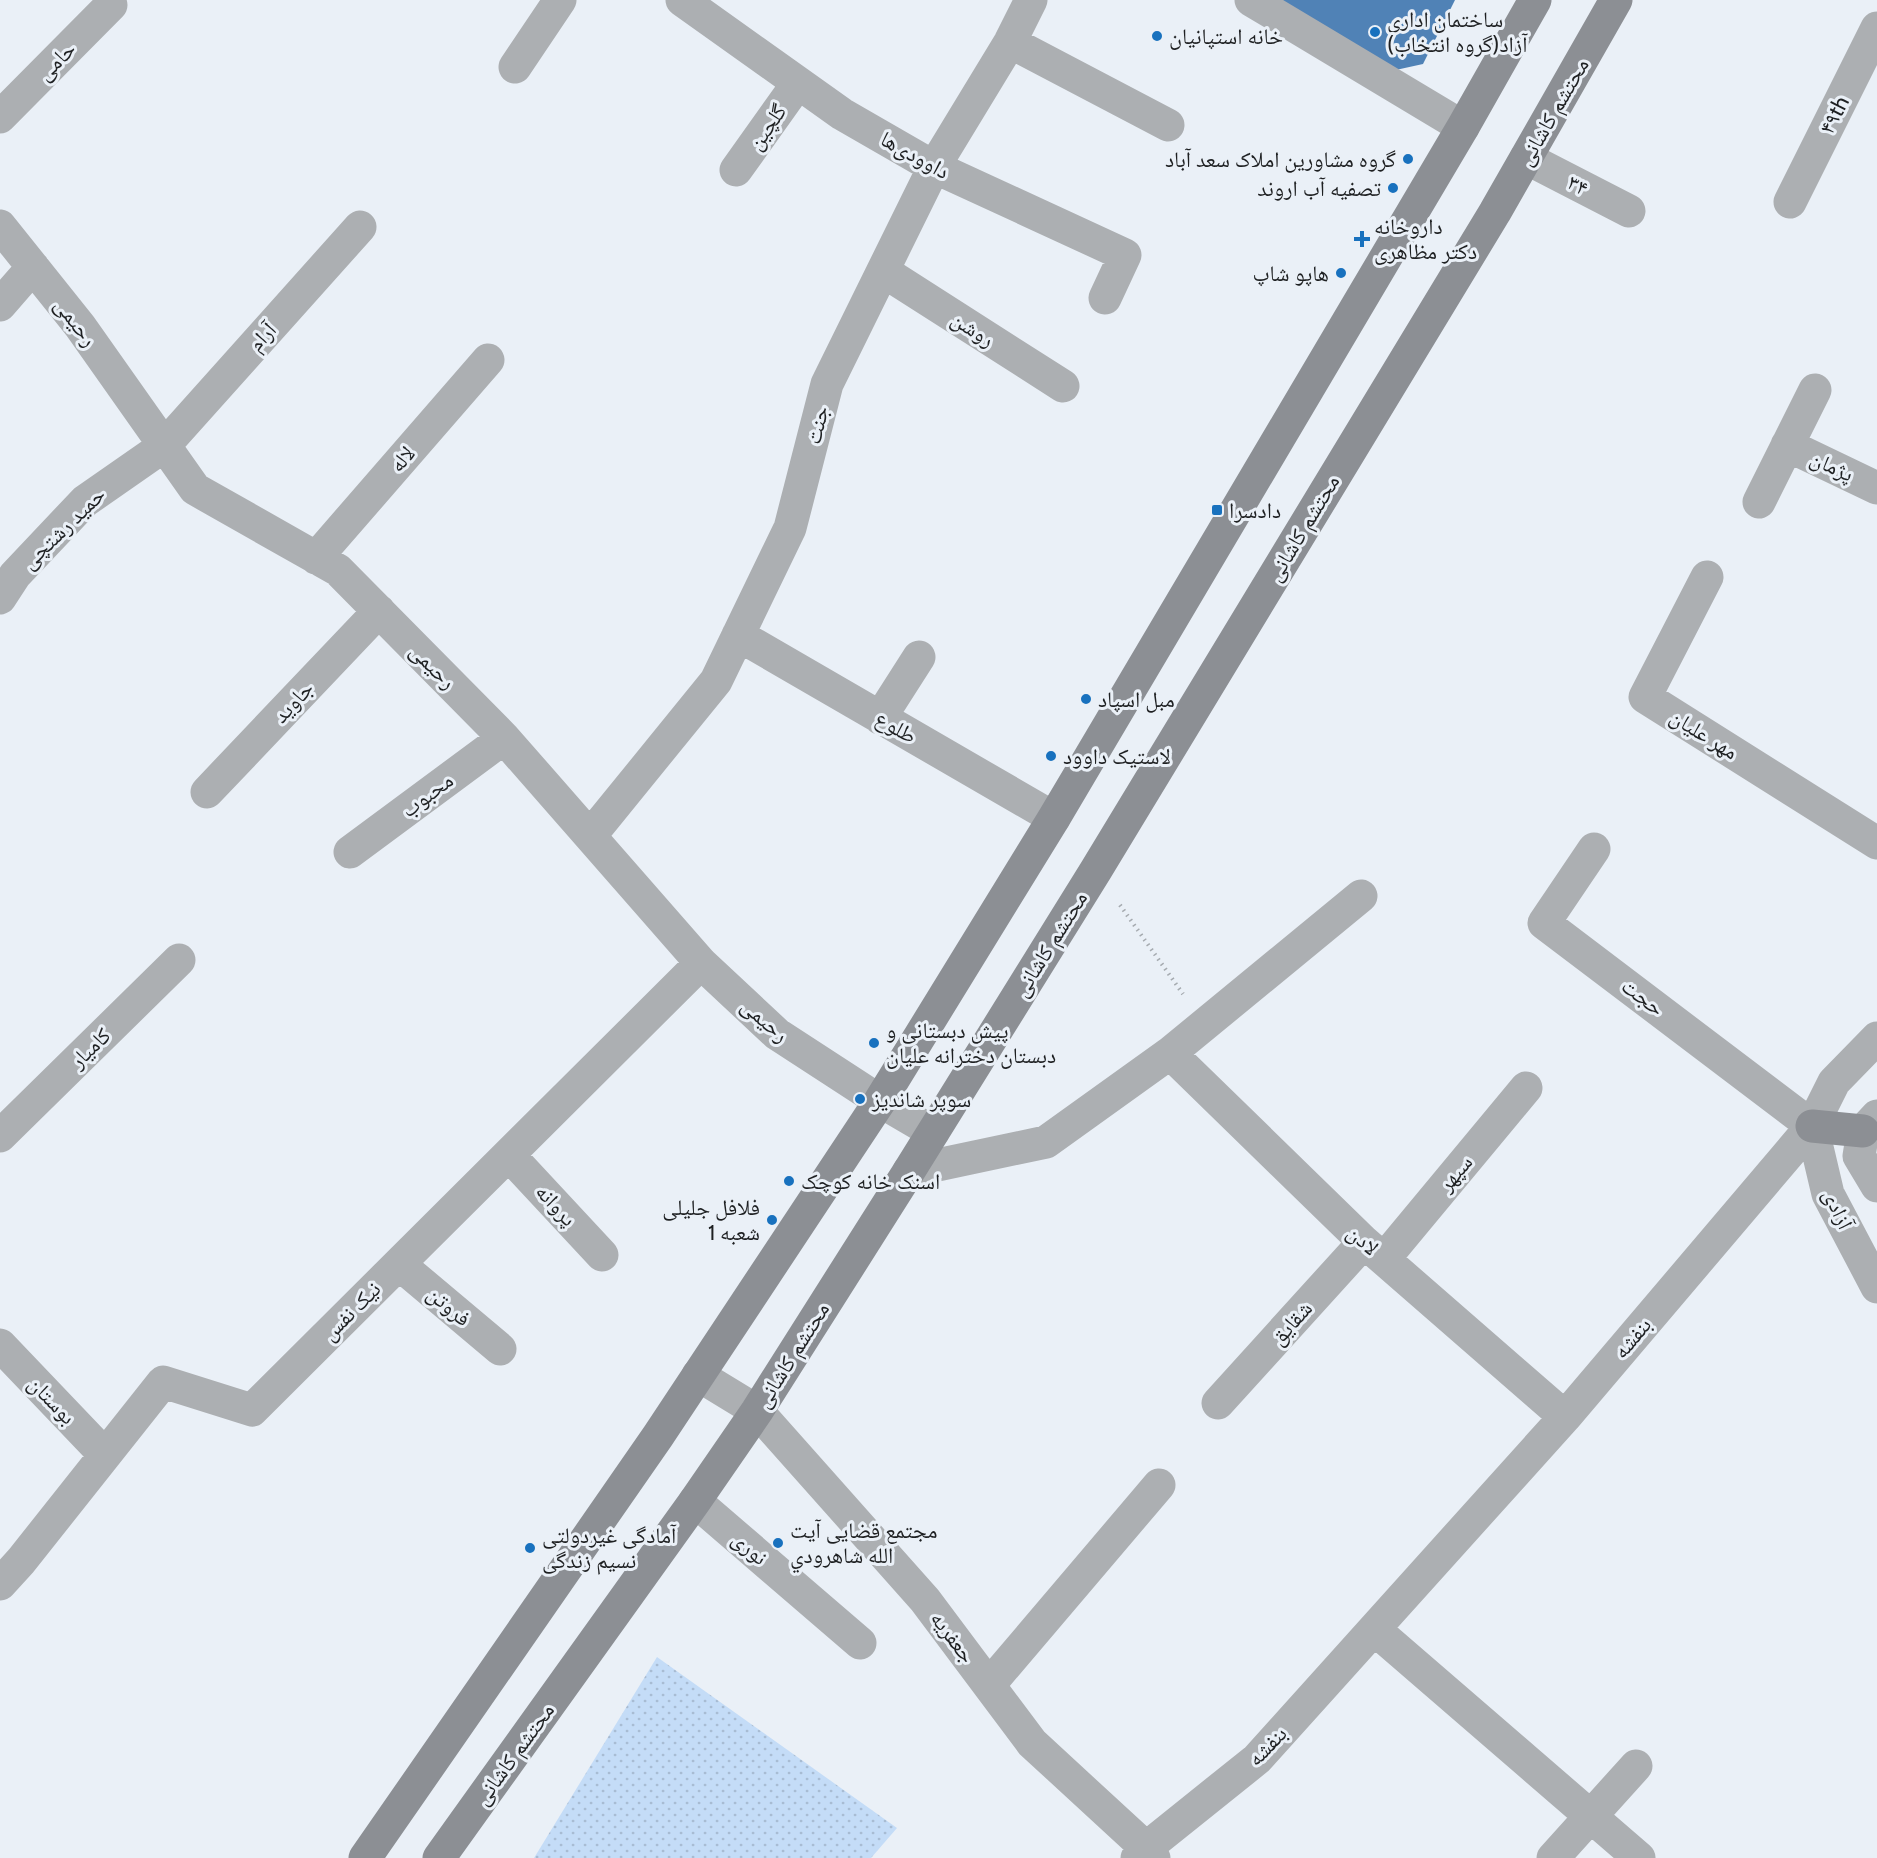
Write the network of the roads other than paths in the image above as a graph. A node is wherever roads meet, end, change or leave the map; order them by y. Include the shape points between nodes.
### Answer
1 (560, 0) edge
2 (682, 0) edge
3 (1031, 0) edge
4 (1251, 0) edge
5 (1535, 0) edge
6 (1616, 0) edge
7 (111, 5) dead end
8 (1877, 28) edge
9 (1010, 42) junction
10 (515, 67) dead end
11 (798, 83) junction
12 (0, 117) edge
13 (1168, 125) dead end
14 (1463, 127) junction
15 (1526, 158) junction
16 (934, 167) junction
17 (736, 170) dead end
18 (1790, 202) dead end
19 (1629, 211) dead end
20 (0, 226) edge
21 (360, 227) dead end
22 (33, 267) junction
23 (883, 271) junction
24 (1106, 298) dead end
25 (0, 304) edge
26 (488, 360) dead end
27 (1063, 386) dead end
28 (1815, 390) dead end
29 (1787, 445) junction
30 (164, 446) junction
31 (1877, 488) edge
32 (1758, 502) dead end
33 (316, 558) junction
34 (1707, 577) dead end
35 (0, 598) edge
36 (379, 611) junction
37 (738, 635) junction
38 (919, 657) dead end
39 (880, 718) junction
40 (504, 738) junction
41 (207, 792) dead end
42 (1054, 818) junction
43 (590, 836) junction
44 (1877, 843) edge
45 (1594, 849) dead end
46 (350, 852) dead end
47 (1361, 896) dead end
48 (179, 960) dead end
49 (701, 963) junction
50 (1877, 1038) edge
51 (1170, 1053) junction
52 (1526, 1088) dead end
53 (880, 1101) junction
54 (1870, 1124) edge
55 (1812, 1126) junction
56 (933, 1132) junction
57 (0, 1136) edge
58 (509, 1155) junction
59 (909, 1172) junction
60 (1877, 1186) edge
61 (1374, 1251) junction
62 (602, 1255) dead end
63 (399, 1264) junction
64 (1877, 1287) edge
65 (0, 1345) edge
66 (500, 1349) dead end
67 (698, 1375) junction
68 (1218, 1403) dead end
69 (757, 1411) junction
70 (1565, 1417) junction
71 (105, 1455) junction
72 (1160, 1485) dead end
73 (695, 1501) junction
74 (0, 1584) edge
75 (1374, 1629) junction
76 (860, 1643) dead end
77 (989, 1685) junction
78 (1636, 1766) dead end
79 (1591, 1816) junction
80 (1146, 1855) edge
81 (365, 1858) edge
82 (439, 1858) edge
83 (1553, 1858) edge
84 (1639, 1858) edge

1 - 10 street
2 - 11 street, داوودی‌ها
3 - 9 street, جنت
4 - 14 street
5 - 14 main road
6 - 15 main road, محتشم کاشانی
7 - 12 street, حامی
8 - 18 street, ۴۹th
9 - 13 street
9 - 16 street, جنت
11 - 16 street, داوودی‌ها via 842,114
11 - 17 street, گلچین
14 - 42 main road
15 - 19 street, ۳۴
15 - 56 main road, محتشم کاشانی
16 - 23 street, جنت
16 - 24 street, داوودی‌ها via 1125,255
20 - 22 street, رحیمی
21 - 30 street, آرام
22 - 25 street
22 - 30 street, رحیمی via 80,326
23 - 27 street, روشن
23 - 37 street, جنت via 827,384 790,528
26 - 33 street, لاله
28 - 29 street
29 - 31 street, پژمان
29 - 32 street
30 - 33 street, رحیمی via 195,489
30 - 35 street, حمید رشتچی via 85,501 15,575
33 - 36 street, رحیمی via 338,570
34 - 44 street, مهر علیان via 1645,697
36 - 40 street, رحیمی
36 - 41 street, جاوید
37 - 39 street, طلوع
37 - 43 street, جنت via 716,681
38 - 39 street
39 - 42 street, طلوع
40 - 43 street, رحیمی
40 - 46 street, محبوب
42 - 53 main road
43 - 49 street, رحیمی
45 - 55 street, حجت via 1545,923
47 - 51 street
48 - 57 street, کامیار
49 - 53 street, رحیمی via 777,1034
49 - 58 street, نیک نفس
50 - 55 street, بنفشه via 1834,1082
51 - 59 street via 1046,1142
51 - 61 street, لادن
52 - 61 street, سپهر
53 - 56 street, رحیمی
53 - 67 main road
54 - 55 main road
54 - 60 street, آزادی via 1859,1156
55 - 64 street, آزادی via 1828,1194
55 - 70 street, بنفشه
56 - 59 main road, محتشم کاشانی
58 - 62 street, پروانه
58 - 63 street, نیک نفس
59 - 69 main road, محتشم کاشانی
61 - 68 street, شقایق
61 - 70 street, لادن
63 - 66 street, فروتن
63 - 71 street, نیک نفس via 252,1410 163,1382
65 - 71 street, بوستان
67 - 69 street, جعفریه
67 - 81 main road
69 - 73 main road, محتشم کاشانی
69 - 77 street, جعفریه via 925,1600
70 - 75 street, بنفشه
71 - 74 street, نیک نفس
72 - 77 street
73 - 76 street, نوری
73 - 82 main road, محتشم کاشانی
75 - 79 street
75 - 80 street, بنفشه via 1257,1759
77 - 80 street, جعفریه via 1032,1743
78 - 79 street
79 - 83 street
79 - 84 street

